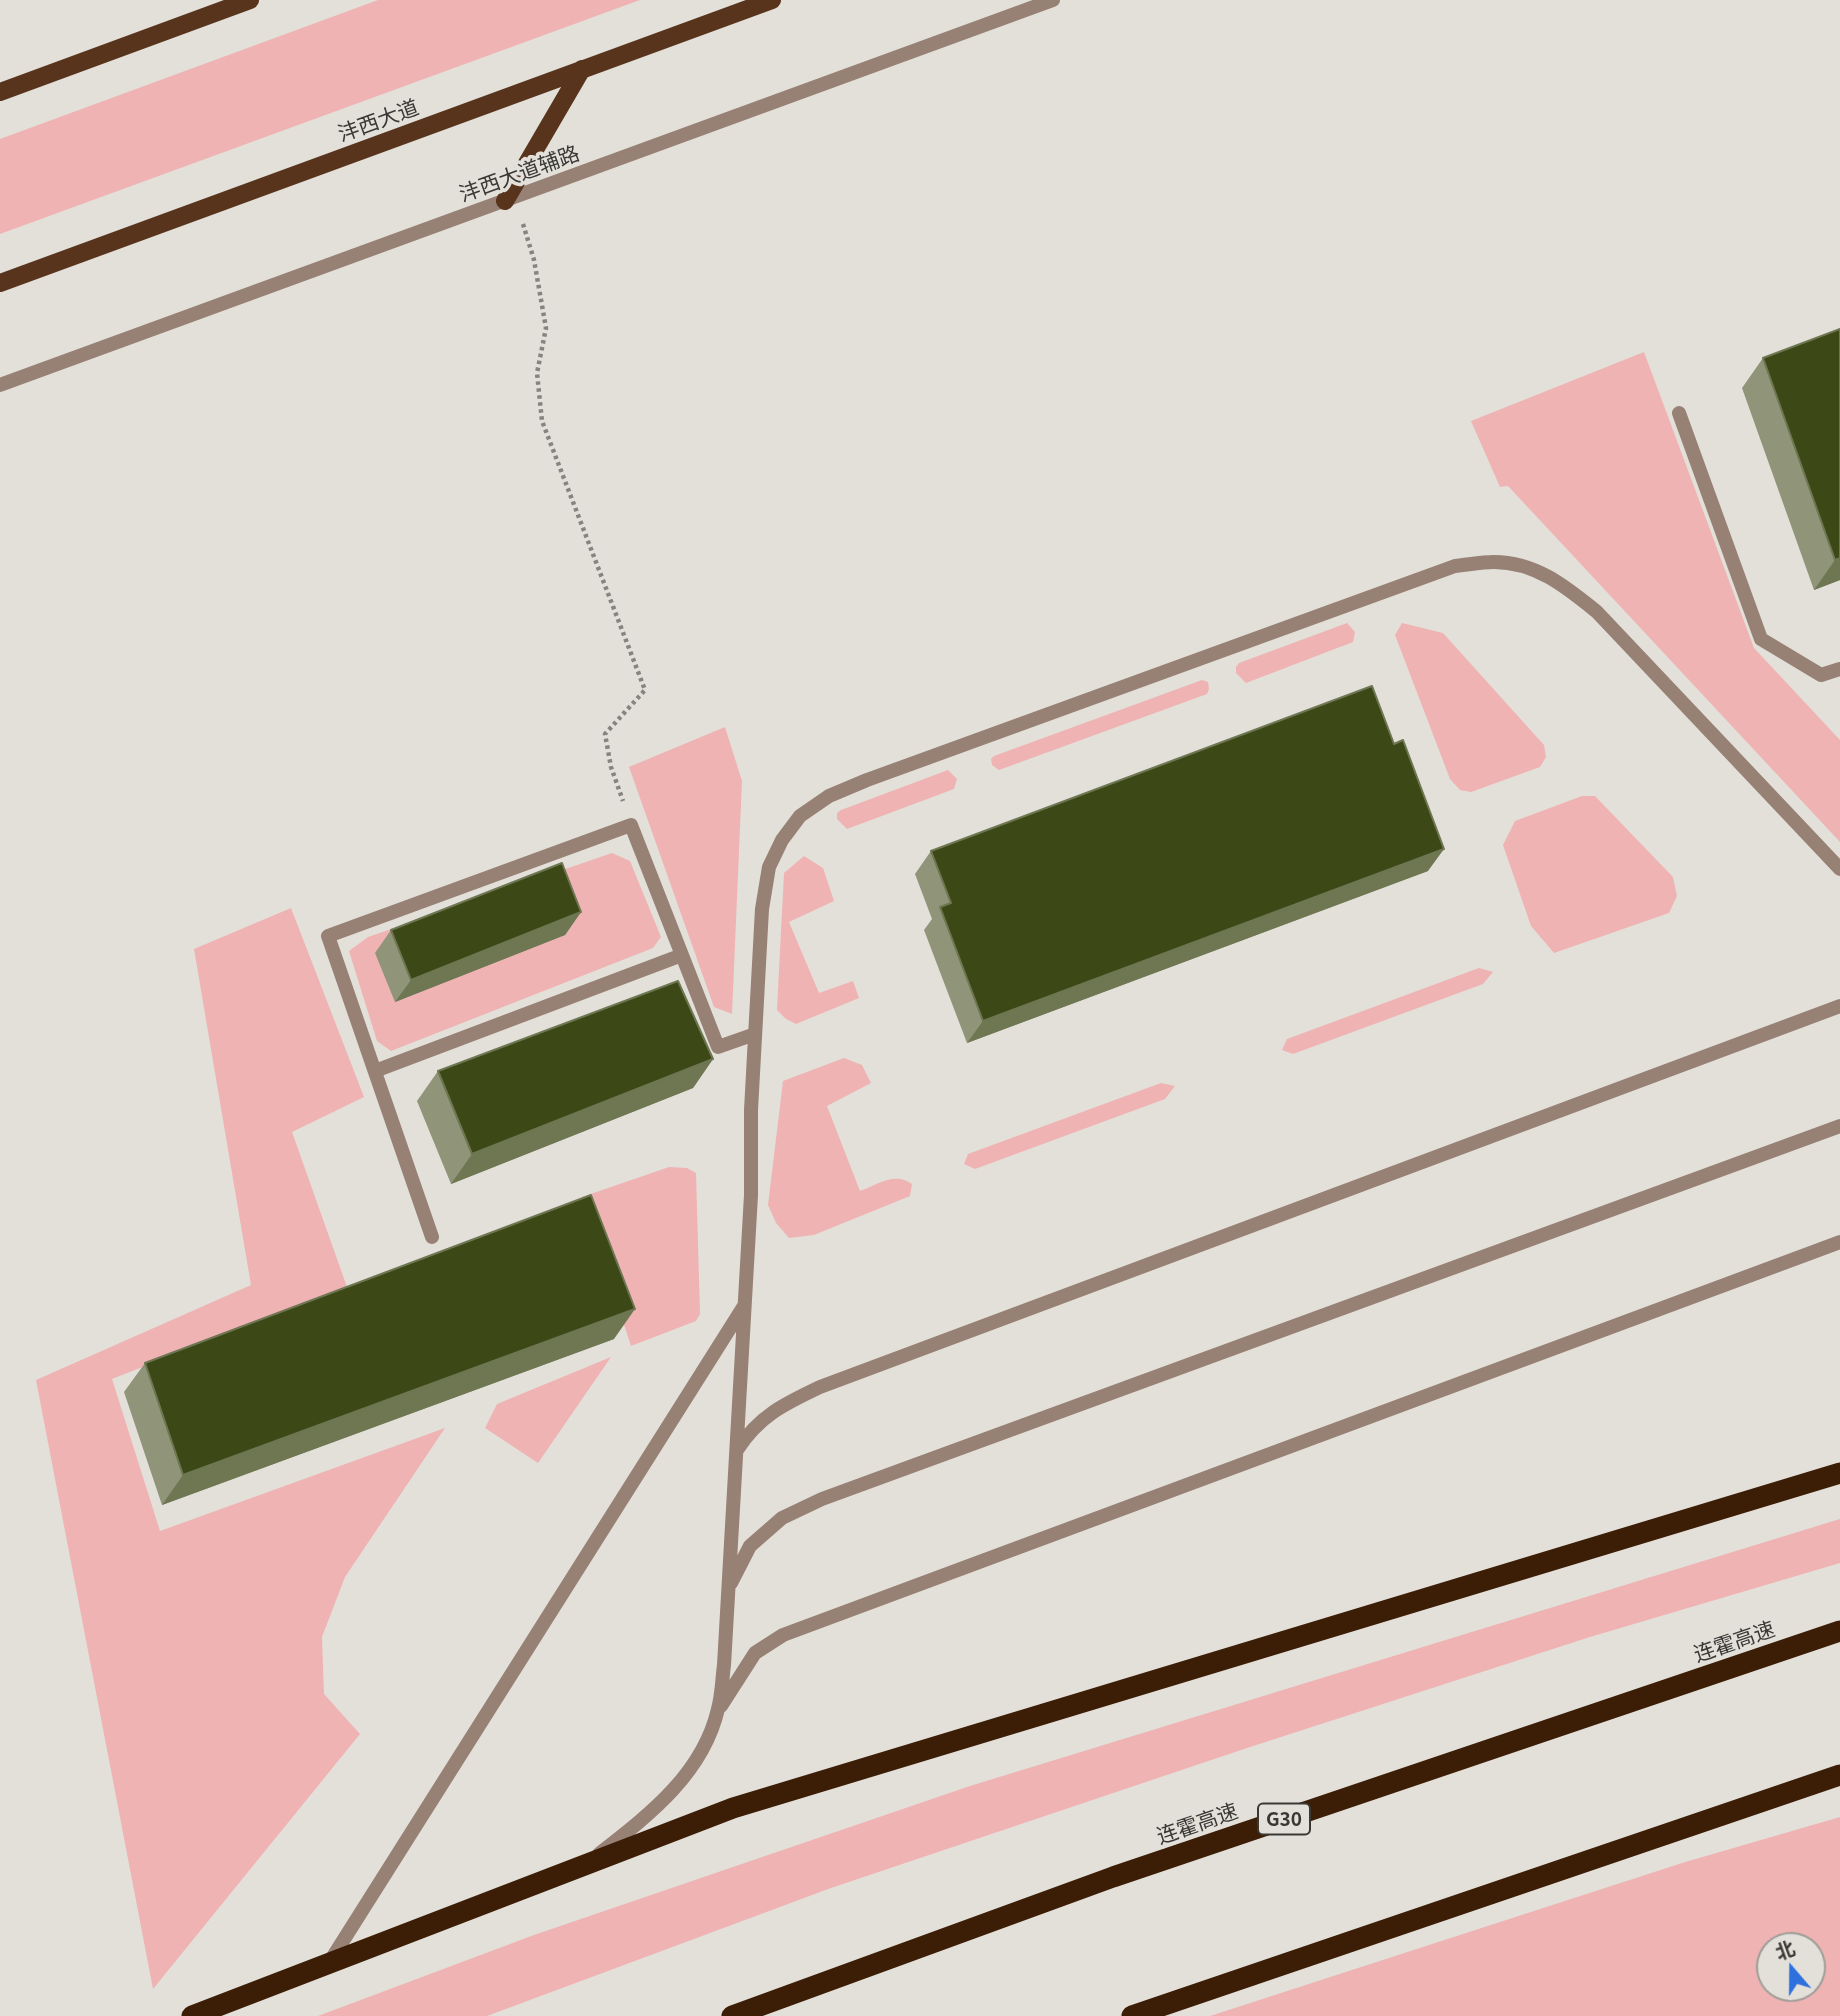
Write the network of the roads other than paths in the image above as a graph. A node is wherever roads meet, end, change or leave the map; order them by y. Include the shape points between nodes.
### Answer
1 (250, 0) edge
2 (772, 0) edge
3 (1053, 0) edge
4 (582, 69) junction
5 (0, 92) edge
6 (510, 199) junction
7 (0, 283) edge
8 (0, 385) edge
9 (1679, 413) dead end
10 (1840, 669) edge
11 (1840, 869) edge
12 (682, 956) junction
13 (1840, 1006) edge
14 (755, 1034) junction
15 (375, 1071) junction
16 (1840, 1126) edge
17 (432, 1237) dead end
18 (1840, 1242) edge
19 (744, 1305) junction
20 (736, 1451) junction
21 (1840, 1473) edge
22 (728, 1588) junction
23 (1840, 1631) edge
24 (719, 1709) junction
25 (1840, 1775) edge
26 (585, 1865) junction
27 (329, 1963) junction
28 (192, 2016) edge
29 (732, 2016) edge
30 (1132, 2016) edge

1 - 5 main road
2 - 4 main road, 沣西大道
3 - 6 street, 沣西大道辅路
4 - 6 main road
4 - 7 main road, 沣西大道
6 - 8 street, 沣西大道辅路
9 - 10 street via 1761,639 1821,675
11 - 14 street via 1597,612 1560,581 1526,567 1495,562 1455,566 829,796 800,816 769,867
12 - 14 street via 718,1047
12 - 15 street
12 - 15 street via 631,825 328,936
13 - 20 street via 820,1387 780,1405 751,1429
14 - 19 street
15 - 17 street
16 - 22 street via 822,1499 782,1518 750,1546
18 - 24 street via 783,1635 755,1653
19 - 20 street
19 - 27 street
20 - 22 street
21 - 26 highway via 733,1808
22 - 24 street
23 - 29 highway, 连霍高速 / G30 via 1114,1877
24 - 26 street via 705,1747 682,1782
25 - 30 highway
26 - 27 highway
27 - 28 highway

